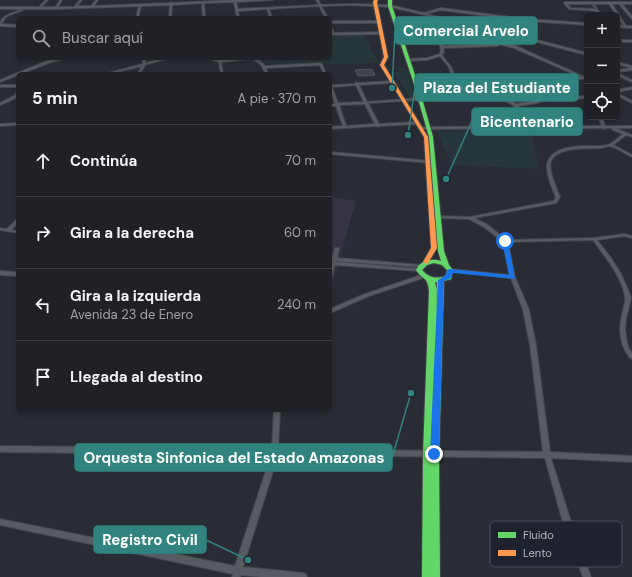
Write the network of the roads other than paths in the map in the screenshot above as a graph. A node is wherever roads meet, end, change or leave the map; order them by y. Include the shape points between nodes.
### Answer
1 (47, 0) edge
2 (61, 0) edge
3 (81, 0) edge
4 (97, 0) edge
5 (272, 0) edge
6 (317, 0) edge
7 (617, 0) edge
8 (235, 1) junction
9 (376, 1) edge
10 (203, 2) junction
11 (390, 3) edge
12 (593, 3) junction
13 (610, 3) junction
14 (621, 3) junction
15 (140, 4) junction
16 (171, 4) junction
17 (632, 4) edge
18 (322, 6) junction
19 (75, 7) junction
20 (92, 7) junction
21 (0, 8) edge
22 (27, 8) junction
23 (39, 8) junction
24 (56, 8) junction
25 (268, 9) junction
26 (236, 10) junction
27 (597, 10) joint
28 (424, 13) junction
29 (137, 16) edge
30 (170, 16) edge
31 (204, 16) edge
32 (238, 16) edge
33 (270, 16) edge
34 (326, 16) edge
35 (438, 17) junction
36 (632, 18) edge
37 (332, 22) edge
38 (379, 22) junction
39 (460, 22) junction
40 (0, 24) edge
41 (584, 24) edge
42 (16, 26) edge
43 (620, 26) edge
44 (626, 27) junction
45 (632, 27) edge
46 (443, 30) junction
47 (382, 33) junction
48 (332, 34) edge
49 (436, 36) junction
50 (623, 41) dead end
51 (632, 41) edge
52 (505, 44) junction
53 (443, 47) junction
54 (584, 53) edge
55 (441, 56) junction
56 (56, 60) edge
57 (144, 60) edge
58 (160, 60) edge
59 (230, 60) edge
60 (257, 60) edge
61 (407, 60) junction
62 (220, 61) joint
63 (144, 64) junction
64 (620, 64) edge
65 (265, 67) junction
66 (632, 68) edge
67 (23, 72) edge
68 (114, 72) edge
69 (140, 72) edge
70 (222, 72) edge
71 (266, 72) edge
72 (324, 72) edge
73 (620, 72) edge
74 (16, 75) edge
75 (620, 75) edge
76 (583, 77) joint
77 (0, 81) edge
78 (632, 81) edge
79 (392, 82) junction
80 (415, 82) junction
81 (356, 83) junction
82 (458, 83) junction
83 (0, 86) edge
84 (16, 86) edge
85 (332, 86) edge
86 (632, 88) edge
87 (620, 90) edge
88 (332, 92) edge
89 (16, 95) edge
90 (620, 96) edge
91 (584, 97) edge
92 (462, 98) junction
93 (419, 99) junction
94 (404, 100) junction
95 (367, 102) junction
96 (632, 102) edge
97 (0, 104) edge
98 (336, 104) junction
99 (332, 105) edge
100 (517, 105) junction
101 (601, 120) edge
102 (16, 124) edge
103 (0, 125) edge
104 (378, 126) junction
105 (422, 126) junction
106 (345, 127) junction
107 (632, 127) edge
108 (332, 128) edge
109 (527, 128) junction
110 (604, 128) junction
111 (613, 128) junction
112 (625, 134) junction
113 (632, 136) edge
114 (611, 144) junction
115 (332, 153) edge
116 (632, 156) edge
117 (431, 162) junction
118 (438, 217) junction
119 (470, 218) junction
120 (16, 224) edge
121 (0, 229) edge
122 (8, 230) junction
123 (16, 232) edge
124 (632, 237) edge
125 (594, 239) junction
126 (505, 241) junction
127 (337, 248) dead end
128 (334, 261) junction
129 (332, 268) edge
130 (448, 268) junction
131 (424, 271) junction
132 (0, 273) edge
133 (16, 274) edge
134 (513, 277) junction
135 (441, 280) junction
136 (332, 310) edge
137 (632, 357) edge
138 (277, 412) edge
139 (0, 448) edge
140 (275, 453) junction
141 (431, 454) junction
142 (547, 455) junction
143 (632, 459) edge
144 (567, 521) edge
145 (0, 522) edge
146 (583, 567) edge
147 (237, 574) edge
148 (303, 577) edge
149 (427, 577) edge
150 (435, 577) edge
151 (587, 577) edge

1 - 23 street
2 - 24 street
3 - 19 street
4 - 20 street
5 - 8 street
6 - 18 street
7 - 14 street
8 - 10 street
8 - 26 street
9 - 11 street
9 - 18 street
9 - 38 main road
10 - 16 street
10 - 31 street
11 - 28 street
11 - 61 main road
12 - 13 street
12 - 27 street
12 - 27 street via 565,3 570,9
13 - 14 street
13 - 44 street
14 - 17 street
14 - 36 street
15 - 16 street
15 - 20 street
15 - 29 street
16 - 30 street
18 - 25 street
18 - 34 street
19 - 20 street
19 - 24 street
21 - 22 street
22 - 23 street
22 - 40 street via 6,16
23 - 24 street
25 - 26 street
25 - 33 street
26 - 32 street
28 - 35 street
28 - 41 street via 441,9
35 - 39 street
35 - 49 street via 428,22
37 - 38 street
38 - 47 main road
39 - 46 street
39 - 54 street
40 - 42 street
43 - 44 street
44 - 45 street
46 - 49 street
46 - 52 street
47 - 48 street
47 - 79 main road via 386,57 382,65
49 - 53 street
50 - 51 street
52 - 53 street
52 - 76 street
53 - 55 street
55 - 61 street
55 - 82 street
56 - 67 street
57 - 63 street
58 - 63 street
59 - 62 street
60 - 65 street
61 - 80 main road
62 - 70 street
63 - 68 street
63 - 69 street
64 - 66 street
65 - 71 street
65 - 72 street via 321,64
66 - 73 street
74 - 77 street
75 - 78 street
76 - 82 street via 525,85
79 - 81 street
79 - 94 main road
80 - 82 street
80 - 93 main road
81 - 85 street
81 - 95 street
82 - 92 street
83 - 84 street
86 - 87 street
88 - 98 street
89 - 97 street
90 - 96 street
91 - 100 street via 541,100
92 - 93 street
92 - 100 street via 499,98
93 - 94 street
93 - 105 main road
94 - 95 street
94 - 105 main road
95 - 98 street
95 - 104 street
98 - 99 street
98 - 106 street
100 - 109 street
101 - 110 street
102 - 103 street
104 - 105 street
104 - 106 street
105 - 109 street
105 - 117 main road
106 - 108 street
107 - 111 street
109 - 110 street
110 - 111 street
111 - 112 street
112 - 113 street
112 - 114 street
114 - 116 street
114 - 119 street via 553,155 548,162 548,168 558,197 555,202
115 - 117 street
117 - 118 main road
117 - 131 main road via 434,248
118 - 119 street
118 - 130 main road via 441,251
119 - 126 street via 486,226
120 - 122 street
121 - 122 street
122 - 123 street
124 - 125 street via 624,235
125 - 126 street
125 - 137 street via 612,265 628,300 622,328 626,351
126 - 134 street
127 - 128 street
128 - 129 street
128 - 131 street
130 - 131 main road via 438,262
130 - 134 street
130 - 135 main road via 449,276
131 - 135 main road
131 - 136 street
131 - 141 main road via 432,283 433,291
132 - 133 street
134 - 142 street via 526,310 533,345
135 - 141 main road
138 - 140 street
139 - 140 street
140 - 141 street
140 - 147 street
141 - 142 street
141 - 149 main road
141 - 150 main road
142 - 143 street
142 - 144 street
145 - 147 street
146 - 151 street
147 - 148 street

